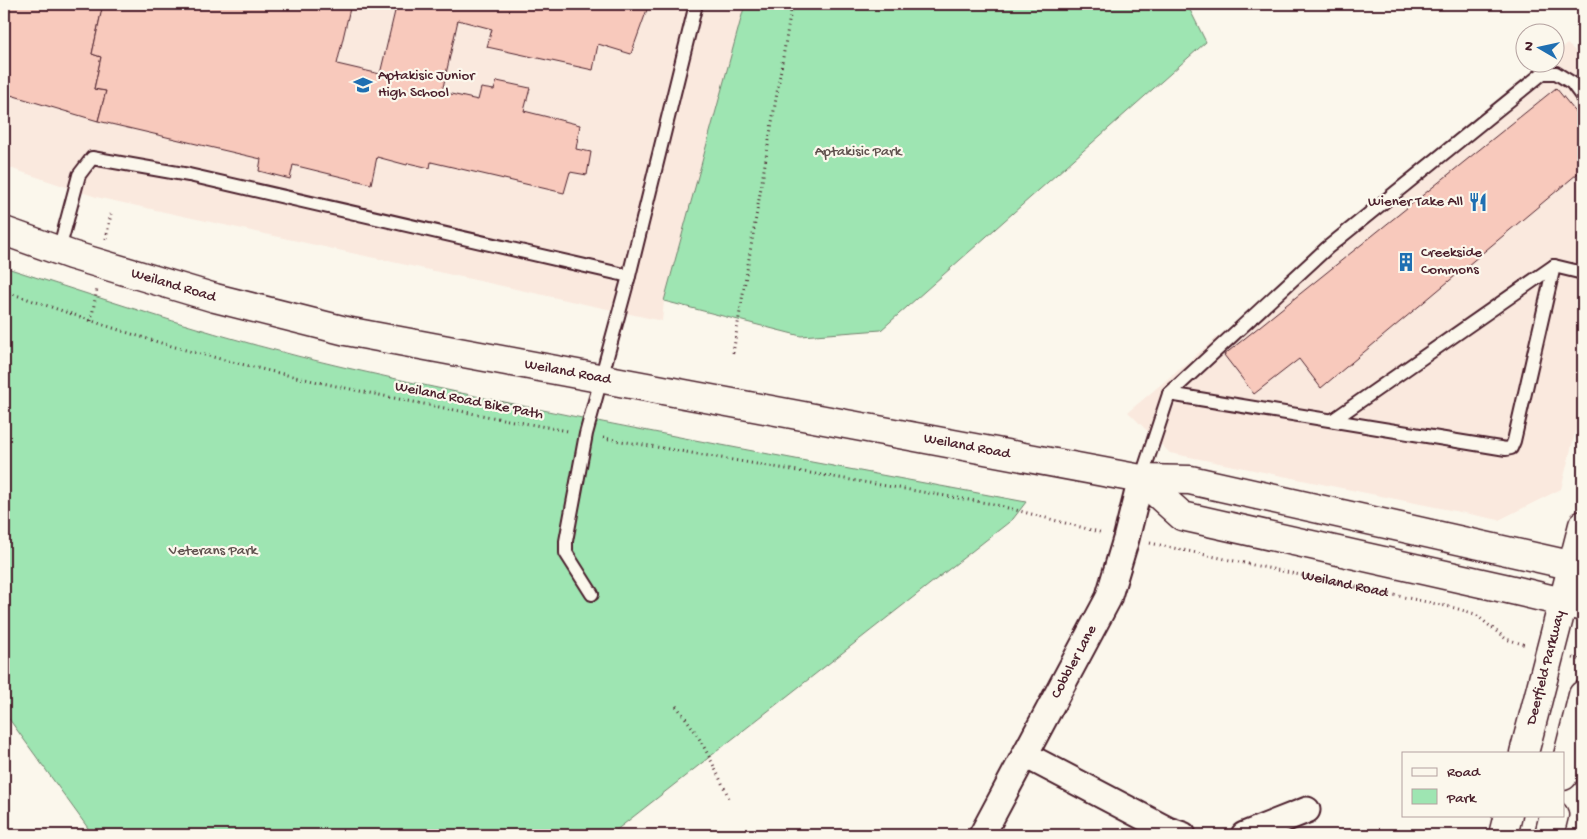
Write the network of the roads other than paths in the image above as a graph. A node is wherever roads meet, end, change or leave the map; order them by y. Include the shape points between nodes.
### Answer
1 (696, 4) edge
2 (1583, 98) edge
3 (4, 231) edge
4 (59, 250) junction
5 (1554, 266) junction
6 (1583, 273) edge
7 (629, 276) junction
8 (601, 380) junction
9 (1169, 394) junction
10 (1333, 420) junction
11 (1141, 479) junction
12 (1583, 525) edge
13 (1578, 567) edge
14 (592, 594) dead end
15 (1573, 605) edge
16 (1583, 695) edge
17 (1524, 752) edge
18 (1025, 755) junction
19 (1564, 772) edge
20 (1307, 810) dead end
21 (1508, 816) edge
22 (1554, 816) edge
23 (982, 835) edge
24 (1183, 835) edge
25 (1244, 835) edge
26 (1503, 835) edge
27 (1549, 835) edge

1 - 7 lane
2 - 9 lane via 1572,83 1556,72 1542,73 1327,248
3 - 4 main road, Weiland Road
4 - 7 lane via 79,175 92,158 189,175
4 - 8 main road, Weiland Road via 214,298 346,332
5 - 6 lane
5 - 10 lane
5 - 10 lane via 1511,448
7 - 8 lane
8 - 11 main road, Weiland Road
8 - 14 lane via 586,434 566,541 566,553
9 - 10 lane
9 - 11 lane
11 - 13 main road, Weiland Road via 1190,480
11 - 15 main road, Weiland Road via 1182,516
11 - 18 street, Cobbler Lane via 1108,599
12 - 13 main road, Deerfield Parkway
13 - 15 main road, Deerfield Parkway
15 - 17 main road, Deerfield Parkway
16 - 19 main road
18 - 23 street, Cobbler Lane
18 - 24 street
20 - 25 street
21 - 26 main road
22 - 27 main road

